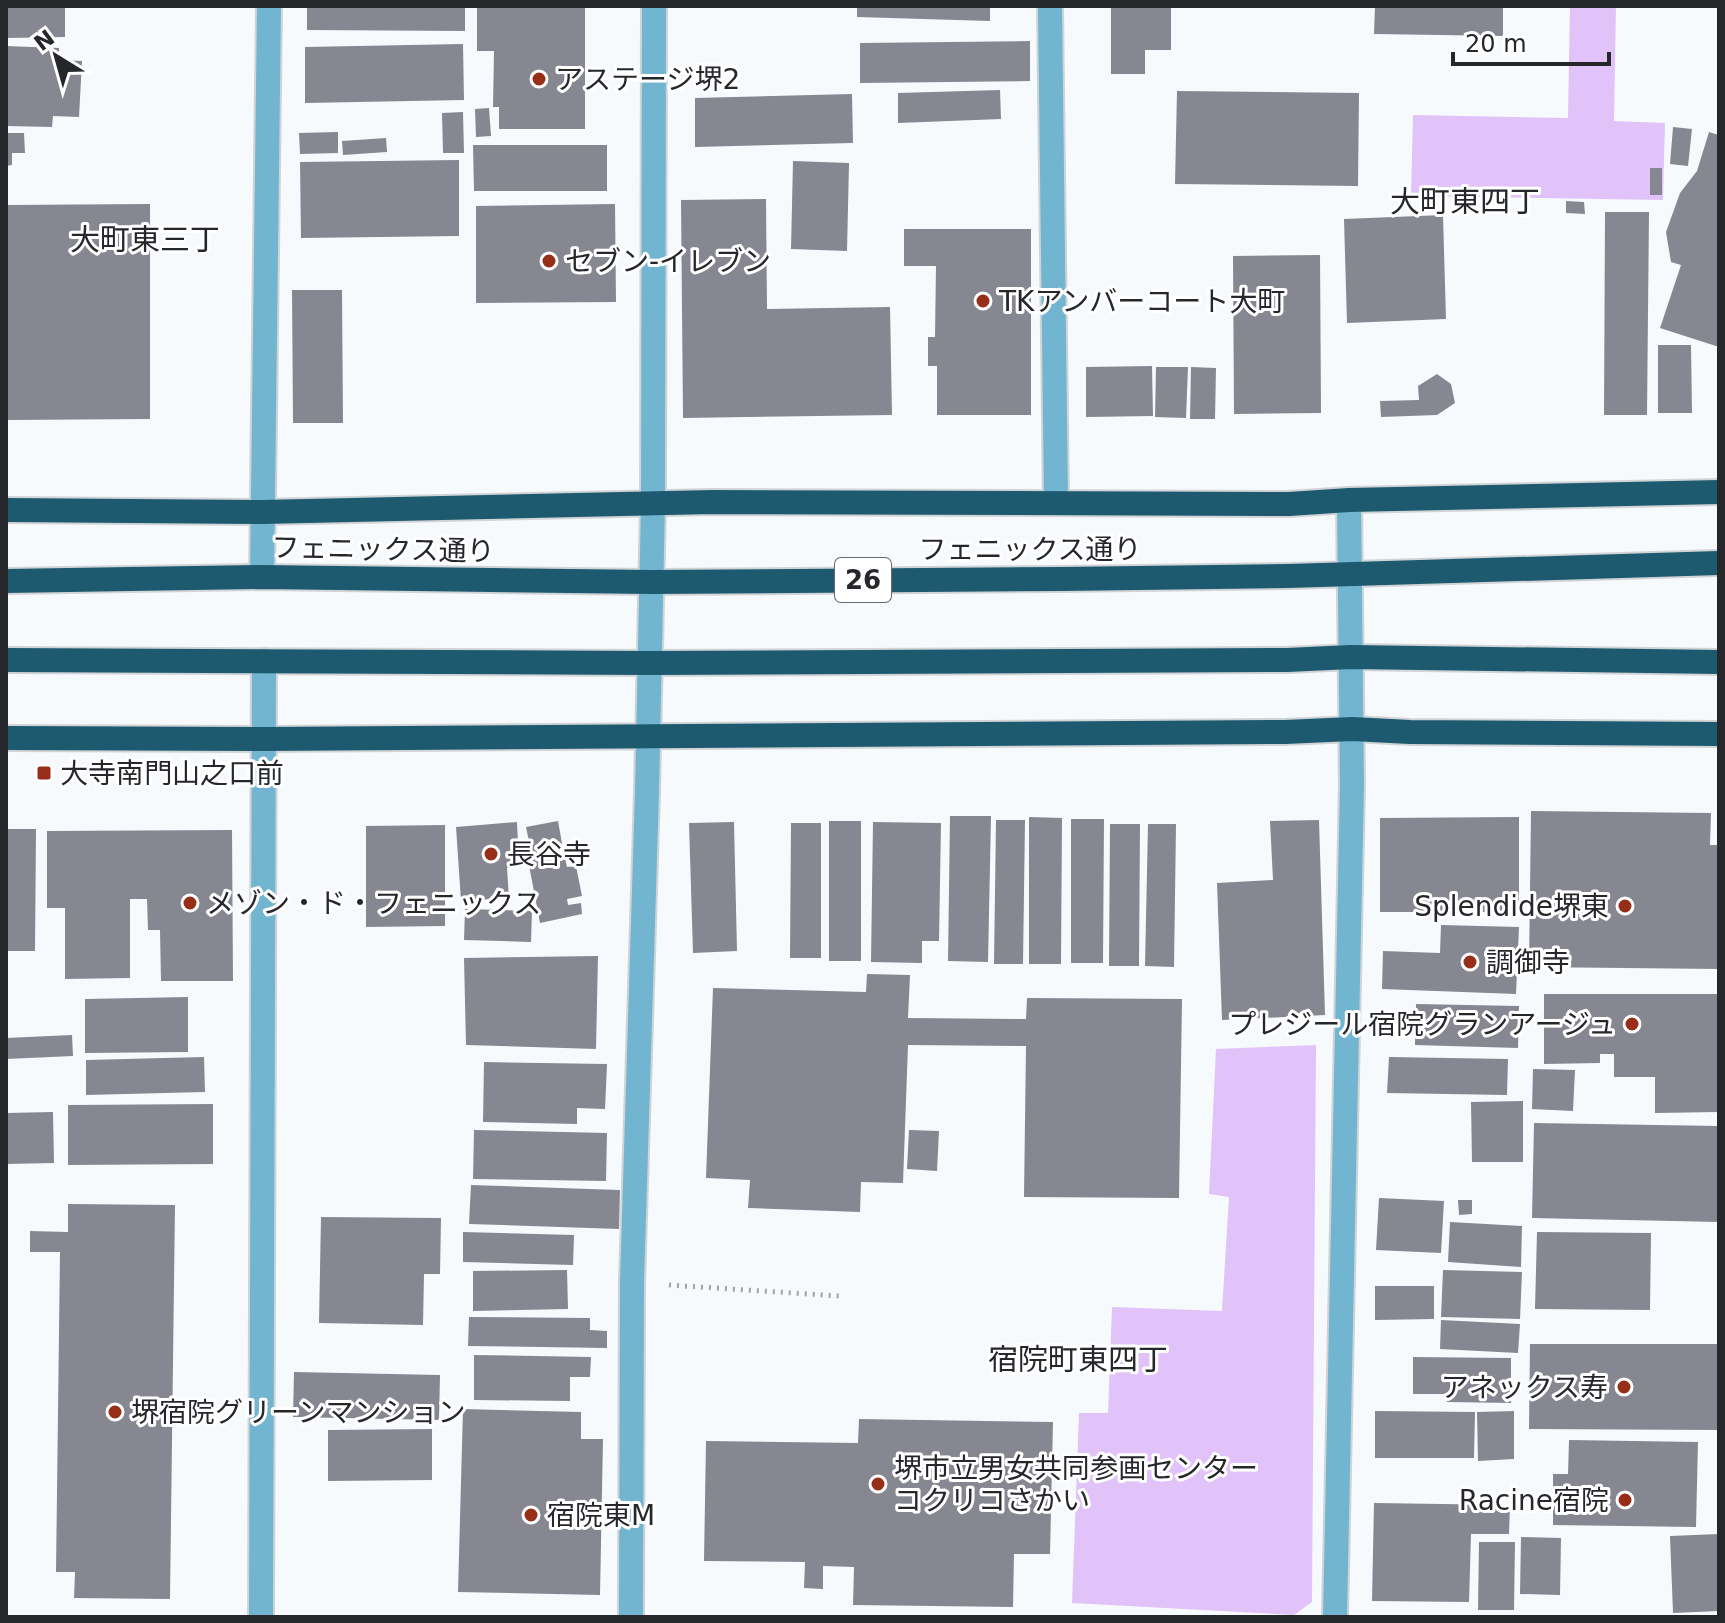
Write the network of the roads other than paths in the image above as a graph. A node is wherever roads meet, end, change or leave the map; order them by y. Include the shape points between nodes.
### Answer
1 (269, 6) edge
2 (654, 6) edge
3 (1050, 6) edge
4 (1719, 492) edge
5 (1349, 500) junction
6 (1056, 501) junction
7 (653, 504) junction
8 (6, 510) edge
9 (262, 512) junction
10 (1719, 563) edge
11 (1350, 573) junction
12 (262, 577) junction
13 (6, 581) edge
14 (651, 582) junction
15 (1351, 657) junction
16 (6, 660) edge
17 (264, 661) junction
18 (1719, 662) edge
19 (649, 663) junction
20 (1352, 729) junction
21 (1719, 734) edge
22 (649, 737) junction
23 (6, 738) edge
24 (264, 739) junction
25 (261, 1617) edge
26 (631, 1617) edge
27 (1335, 1617) edge

1 - 9 street
2 - 7 street
3 - 6 street
4 - 5 highway
5 - 6 highway
5 - 11 street
6 - 7 highway
7 - 9 highway
7 - 14 street
8 - 9 highway
9 - 12 street
10 - 11 highway, フェニックス通り / 26
11 - 14 highway, フェニックス通り / 26
11 - 15 street
12 - 13 highway, フェニックス通り / 26
12 - 14 highway, フェニックス通り / 26
14 - 19 street
15 - 18 highway
15 - 19 highway
15 - 20 street
16 - 17 highway
17 - 19 highway
17 - 24 street
19 - 22 street
20 - 21 highway
20 - 22 highway
20 - 27 street
22 - 24 highway
22 - 26 street via 632,1282
23 - 24 highway
24 - 25 street

